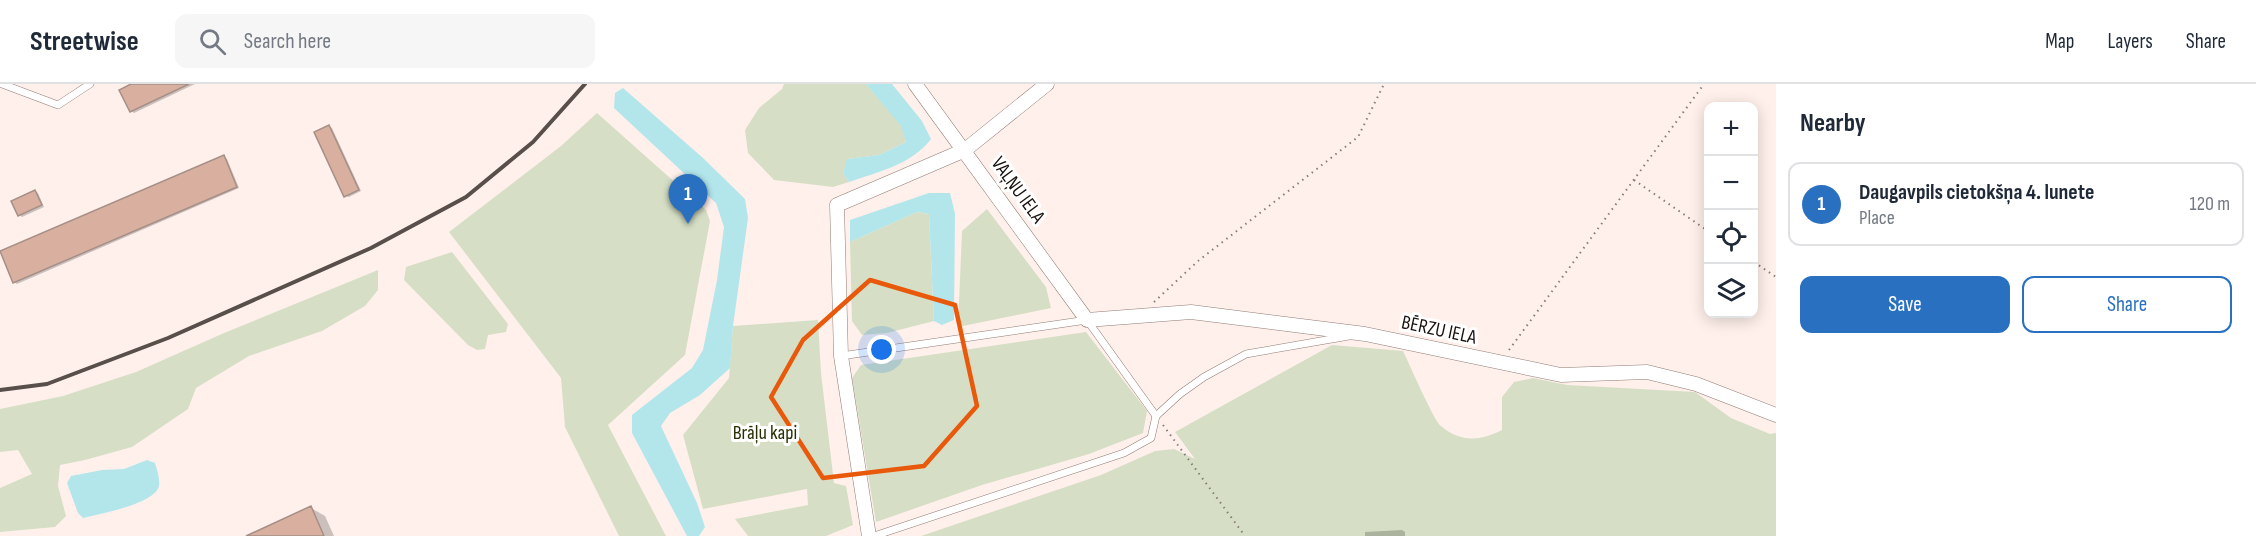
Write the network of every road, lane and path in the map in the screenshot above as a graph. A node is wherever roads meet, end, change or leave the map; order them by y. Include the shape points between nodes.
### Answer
1 (2, 84) edge
2 (90, 84) edge
3 (915, 84) edge
4 (1047, 84) edge
5 (1384, 84) edge
6 (1704, 84) edge
7 (965, 150) junction
8 (1634, 180) junction
9 (1704, 228) edge
10 (1757, 264) edge
11 (1776, 277) edge
12 (1142, 315) junction
13 (1087, 320) junction
14 (1365, 334) junction
15 (841, 356) junction
16 (1500, 363) junction
17 (1776, 415) edge
18 (1156, 416) junction
19 (869, 536) edge
20 (874, 536) edge
21 (1245, 536) edge

1 - 2 lane via 58,105
3 - 7 street, VAĻŅU IELA
4 - 7 street
5 - 12 path via 1358,137 1198,261
6 - 8 path
7 - 13 street, VAĻŅU IELA
7 - 15 street via 837,205
8 - 9 path
8 - 16 path
10 - 11 path
12 - 13 street, BĒRZU IELA
12 - 14 street, BĒRZU IELA via 1191,312
13 - 15 lane
13 - 18 lane
14 - 16 street, BĒRZU IELA
14 - 18 lane via 1246,354 1188,388
15 - 19 street
16 - 17 street, BĒRZU IELA via 1561,375 1647,372 1696,384
18 - 20 lane via 1151,438 1124,453
18 - 21 path

